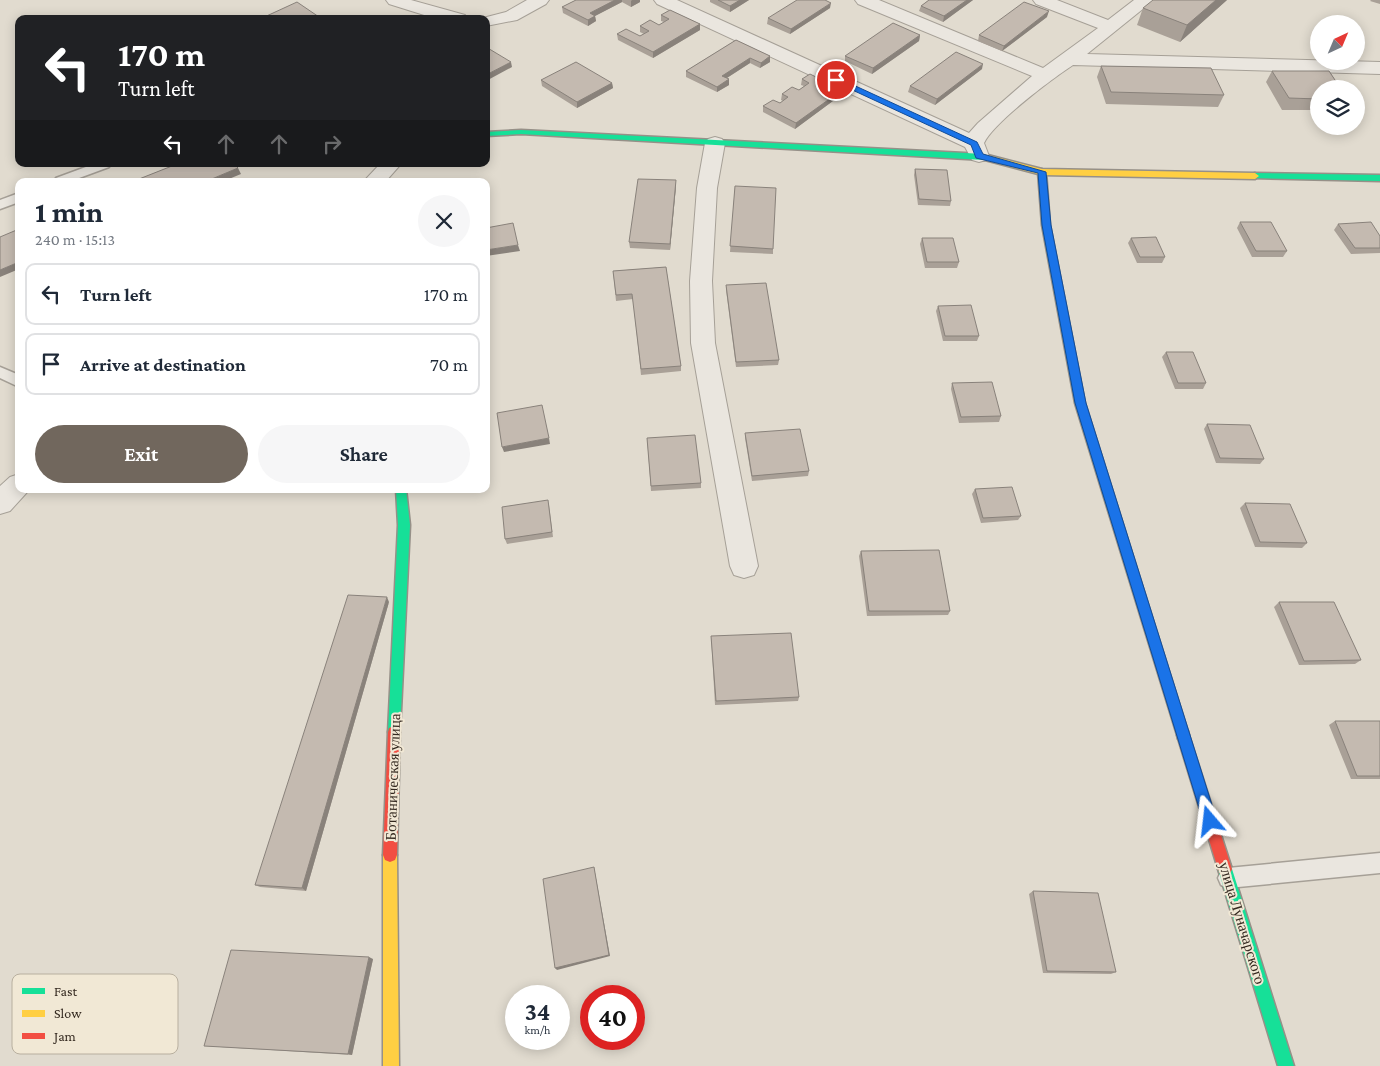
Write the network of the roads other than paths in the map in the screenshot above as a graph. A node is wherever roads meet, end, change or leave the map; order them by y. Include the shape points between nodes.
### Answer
1 (395, 0) edge
2 (540, 0) edge
3 (663, 0) edge
4 (864, 0) edge
5 (1042, 0) edge
6 (1144, 0) edge
7 (443, 15) edge
8 (490, 20) edge
9 (1110, 27) junction
10 (1069, 59) junction
11 (1380, 68) edge
12 (1045, 75) junction
13 (490, 134) edge
14 (715, 142) junction
15 (977, 150) junction
16 (97, 167) edge
17 (388, 167) edge
18 (1042, 172) junction
19 (68, 178) edge
20 (377, 178) edge
21 (1380, 178) edge
22 (15, 199) edge
23 (0, 205) edge
24 (0, 372) edge
25 (15, 380) edge
26 (15, 489) edge
27 (401, 493) edge
28 (0, 503) edge
29 (744, 566) dead end
30 (1380, 863) edge
31 (1228, 878) junction
32 (392, 1066) edge
33 (1286, 1066) edge

1 - 7 street
2 - 8 street via 511,16
3 - 15 street
4 - 12 street
5 - 9 street
6 - 9 street
9 - 10 street
10 - 11 street
10 - 12 street
12 - 15 street via 985,127 978,135
13 - 14 street via 521,132
14 - 15 street
14 - 29 street via 707,188 701,281 704,343
15 - 18 street
16 - 19 lane
17 - 20 street
18 - 21 street
18 - 31 street, улица Луначарского via 1046,225 1080,403
22 - 23 lane
24 - 25 lane
26 - 28 street
27 - 32 street, Ботаническая улица via 404,525 389,894
30 - 31 lane
31 - 33 street, улица Луначарского

